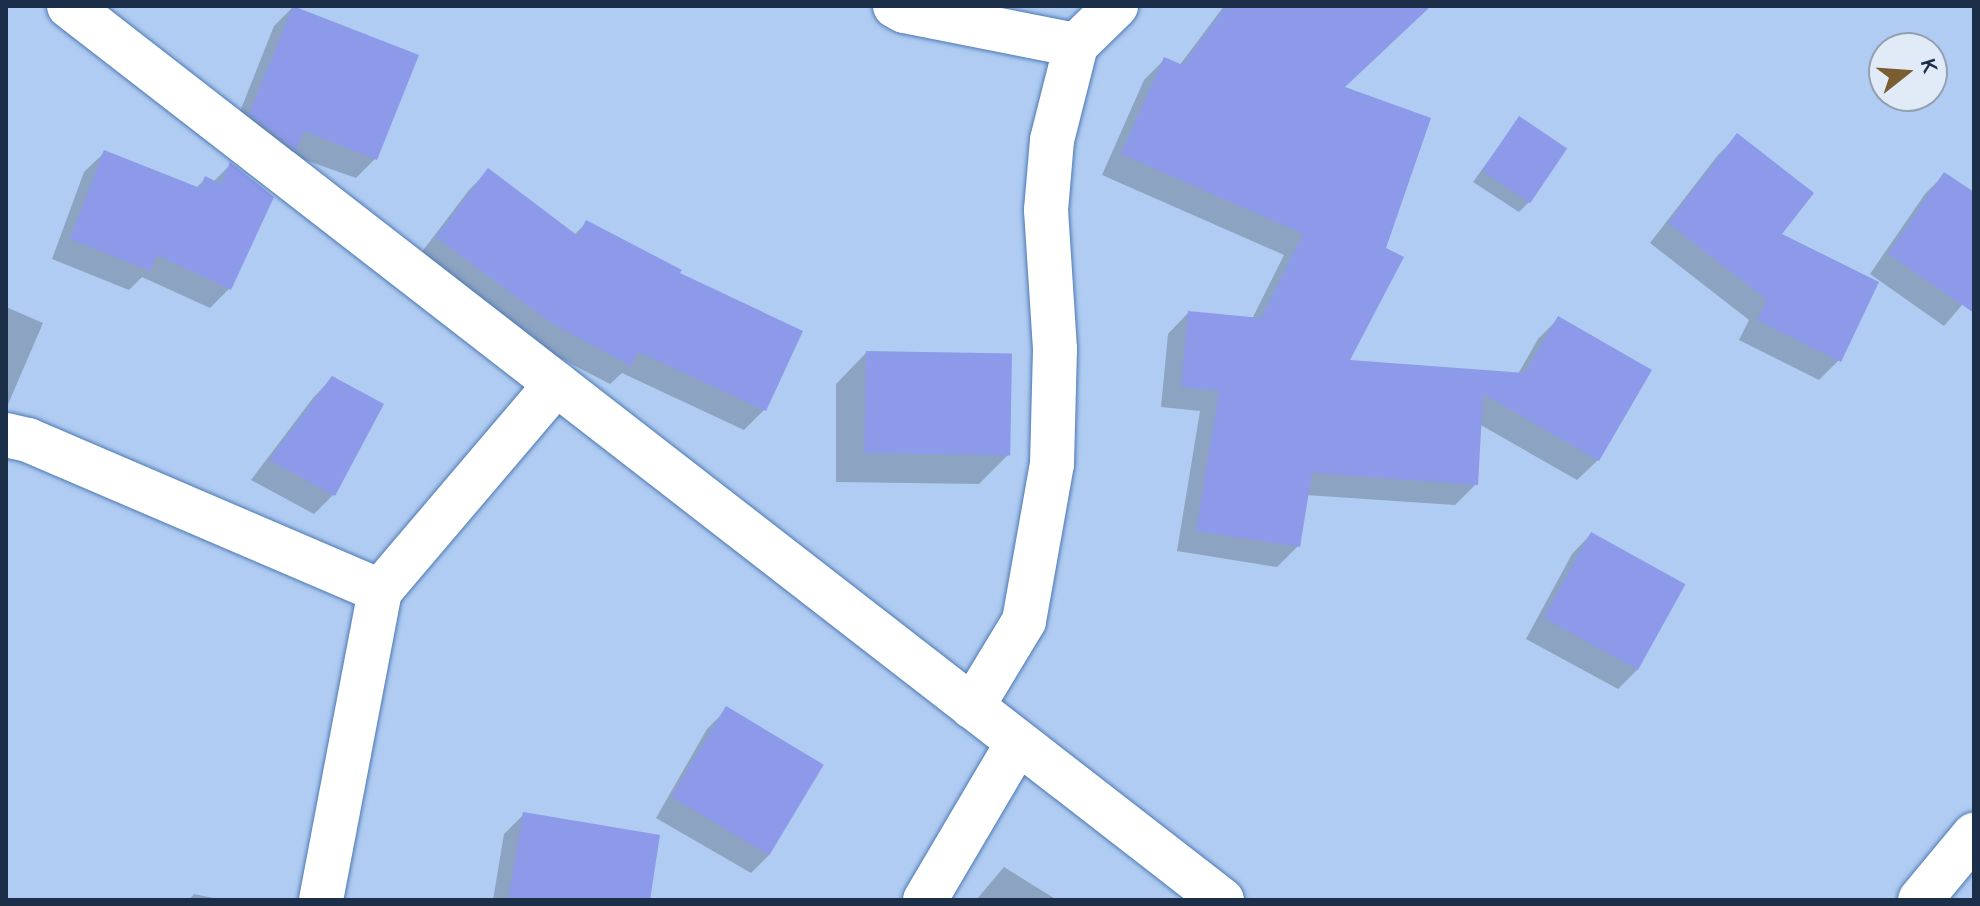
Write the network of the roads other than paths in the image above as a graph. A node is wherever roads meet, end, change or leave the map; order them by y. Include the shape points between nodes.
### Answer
1 (69, 6) edge
2 (895, 6) edge
3 (1116, 6) edge
4 (1076, 45) junction
5 (556, 384) junction
6 (6, 435) edge
7 (380, 591) junction
8 (972, 707) junction
9 (1018, 742) junction
10 (1974, 835) edge
11 (321, 900) edge
12 (925, 900) edge
13 (1222, 900) edge
14 (1920, 900) edge

1 - 5 street
2 - 4 street
3 - 4 street
4 - 8 street via 1052,140 1046,210 1055,349 1052,464 1024,621
5 - 7 street
5 - 8 street
6 - 7 street
7 - 11 street
8 - 9 street
9 - 12 street
9 - 13 street
10 - 14 street

